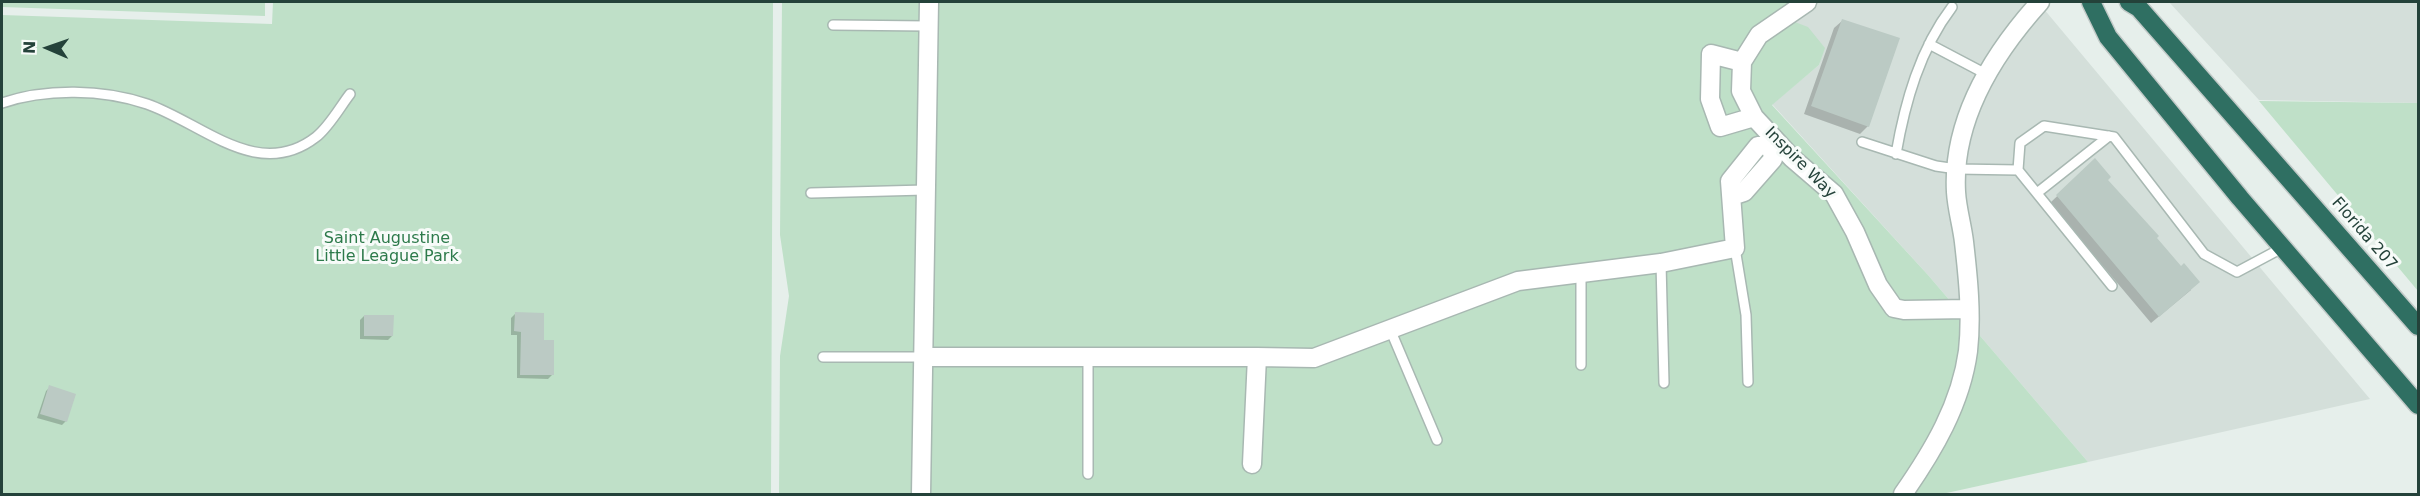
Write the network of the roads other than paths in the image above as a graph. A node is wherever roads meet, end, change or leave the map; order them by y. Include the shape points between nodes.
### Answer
1 (928, 2) edge
2 (1807, 2) edge
3 (2040, 2) edge
4 (2091, 2) edge
5 (2129, 2) edge
6 (1952, 7) dead end
7 (833, 25) dead end
8 (928, 26) junction
9 (1929, 44) junction
10 (1742, 62) junction
11 (1986, 74) junction
12 (350, 94) dead end
13 (2, 103) edge
14 (1755, 117) junction
15 (2109, 136) junction
16 (1862, 142) dead end
17 (1773, 143) junction
18 (1896, 154) junction
19 (1957, 169) junction
20 (2018, 170) junction
21 (926, 190) junction
22 (811, 193) dead end
23 (2037, 193) junction
24 (1735, 248) junction
25 (2282, 248) junction
26 (1661, 263) junction
27 (1581, 274) junction
28 (2112, 286) dead end
29 (1968, 309) junction
30 (2418, 327) edge
31 (1390, 329) junction
32 (823, 357) dead end
33 (923, 357) junction
34 (1088, 357) junction
35 (1257, 357) junction
36 (1581, 365) dead end
37 (1748, 382) dead end
38 (1664, 383) dead end
39 (2418, 405) edge
40 (1437, 440) dead end
41 (1252, 464) dead end
42 (1088, 474) dead end
43 (921, 495) edge
44 (1903, 495) edge

1 - 8 street
2 - 10 street via 1759,35
3 - 11 street via 2014,31
4 - 25 highway via 2108,37
5 - 30 highway, Florida 207 via 2139,8
6 - 9 lane
7 - 8 lane
8 - 21 street
9 - 11 lane
9 - 18 lane via 1910,94
10 - 14 street, Inspire Way via 1742,91
10 - 14 street via 1711,54 1710,99 1720,127
11 - 19 street via 1970,107
12 - 13 lane via 316,137 290,150 270,154 245,151 182,118 103,94 51,94
14 - 17 street, Inspire Way
15 - 20 lane via 2044,126 2020,142
15 - 23 lane
15 - 25 lane via 2114,137 2204,254 2237,272
16 - 18 lane
17 - 24 street via 1773,159 1744,192 1732,196
17 - 29 street, Inspire Way via 1834,194 1878,285 1894,308
18 - 19 lane
19 - 20 lane
19 - 29 street
20 - 23 lane
21 - 22 lane
21 - 33 street
23 - 28 lane
24 - 26 street
24 - 37 lane via 1746,315
25 - 39 highway
26 - 27 street
26 - 38 lane
27 - 31 street via 1518,281
27 - 36 lane
29 - 44 street via 1967,352 1951,412
31 - 35 street via 1314,358
31 - 40 lane
32 - 33 lane
33 - 34 street
33 - 43 street
34 - 35 street
34 - 42 lane
35 - 41 street

